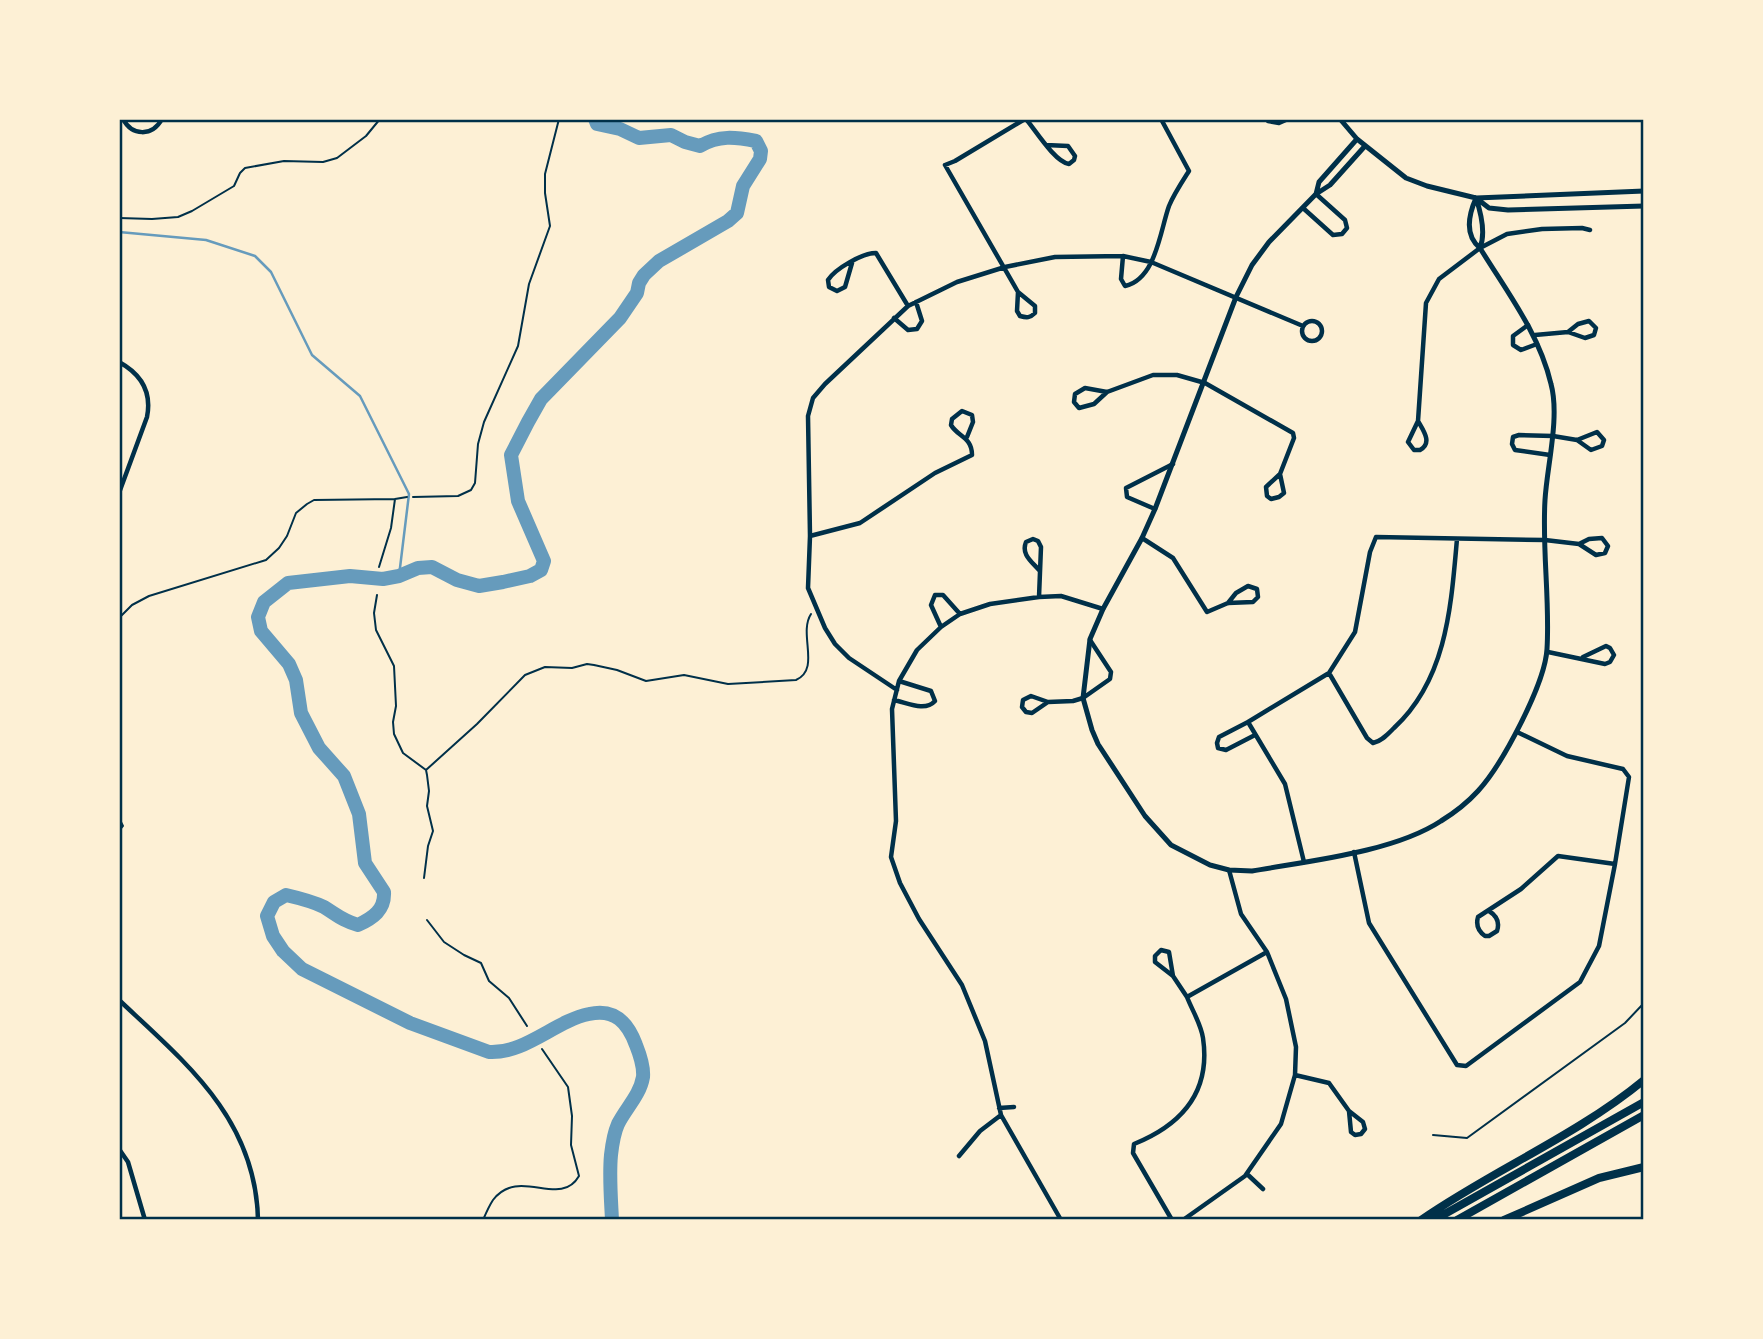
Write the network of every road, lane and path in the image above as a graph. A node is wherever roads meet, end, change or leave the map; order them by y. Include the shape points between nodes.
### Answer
1 (162, 119) edge
2 (380, 119) edge
3 (559, 119) edge
4 (1026, 119) edge
5 (1161, 119) edge
6 (1268, 119) edge
7 (1287, 119) edge
8 (1340, 119) edge
9 (122, 121) edge
10 (1357, 139) junction
11 (1046, 145) junction
12 (1365, 146) junction
13 (1644, 191) edge
14 (1316, 194) junction
15 (1582, 194) junction
16 (1476, 198) junction
17 (1644, 206) edge
18 (1582, 207) junction
19 (1303, 208) junction
20 (119, 218) edge
21 (1590, 230) dead end
22 (1480, 248) junction
23 (1123, 256) junction
24 (1151, 262) junction
25 (852, 263) junction
26 (1005, 267) junction
27 (1018, 292) junction
28 (1236, 297) junction
29 (916, 302) junction
30 (908, 306) junction
31 (894, 318) junction
32 (1528, 325) junction
33 (1303, 326) junction
34 (1568, 332) junction
35 (1535, 335) junction
36 (1538, 344) junction
37 (119, 362) edge
38 (1205, 383) junction
39 (1107, 392) junction
40 (1418, 421) junction
41 (1553, 436) junction
42 (967, 437) junction
43 (1577, 440) junction
44 (1550, 455) junction
45 (1174, 464) junction
46 (1280, 474) junction
47 (119, 493) edge
48 (413, 497) dead end
49 (407, 498) dead end
50 (395, 499) junction
51 (1155, 509) junction
52 (810, 536) junction
53 (1142, 538) junction
54 (1457, 539) junction
55 (1545, 540) junction
56 (1579, 544) junction
57 (379, 567) dead end
58 (1039, 570) junction
59 (377, 595) dead end
60 (1039, 597) junction
61 (1227, 603) junction
62 (1103, 609) junction
63 (816, 610) junction
64 (960, 614) junction
65 (119, 618) edge
66 (942, 627) junction
67 (1090, 639) junction
68 (1548, 652) junction
69 (1583, 657) junction
70 (1329, 673) junction
71 (899, 681) junction
72 (897, 690) junction
73 (1083, 698) junction
74 (894, 700) junction
75 (1048, 702) junction
76 (1248, 722) junction
77 (1517, 732) junction
78 (1255, 735) junction
79 (426, 770) junction
80 (119, 818) edge
81 (119, 831) edge
82 (1354, 852) junction
83 (1304, 862) junction
84 (1615, 864) junction
85 (1229, 870) junction
86 (424, 878) dead end
87 (1489, 911) junction
88 (427, 920) dead end
89 (1268, 951) junction
90 (1173, 975) junction
91 (1187, 997) junction
92 (119, 1000) edge
93 (1644, 1003) edge
94 (527, 1026) dead end
95 (542, 1049) dead end
96 (1295, 1075) junction
97 (1644, 1080) edge
98 (1644, 1102) edge
99 (1014, 1107) dead end
100 (999, 1108) junction
101 (1349, 1111) junction
102 (1001, 1115) junction
103 (1644, 1115) edge
104 (1433, 1135) dead end
105 (119, 1149) edge
106 (959, 1156) dead end
107 (1644, 1167) edge
108 (1247, 1174) junction
109 (1263, 1189) dead end
110 (145, 1220) edge
111 (258, 1220) edge
112 (483, 1220) edge
113 (1061, 1220) edge
114 (1172, 1220) edge
115 (1183, 1220) edge
116 (1421, 1220) edge
117 (1434, 1220) edge
118 (1457, 1220) edge
119 (1504, 1220) edge

1 - 9 street via 154,129 140,133
2 - 20 path via 366,136 331,160 245,168 227,191 178,217
3 - 48 path via 545,174 550,226 529,284 518,346 484,422 475,483 458,496
4 - 11 street
4 - 26 street via 944,165
5 - 24 street via 1189,171 1170,203
6 - 7 street via 1279,123
8 - 10 street
10 - 12 street
10 - 14 street via 1319,182
11 - 11 street via 1064,164 1074,160 1069,146
12 - 14 street
12 - 16 street via 1406,178
13 - 15 street
14 - 19 street
14 - 19 street via 1348,228 1333,235
15 - 16 street
15 - 18 street
16 - 18 street via 1489,208 1508,210
16 - 22 street via 1481,214
16 - 22 street via 1469,213 1469,229
17 - 18 street
19 - 28 street via 1269,242
21 - 22 street via 1518,231
22 - 32 street
22 - 40 street via 1439,279 1426,303
23 - 24 street
23 - 24 street via 1121,279 1125,286 1135,284
23 - 26 street via 1055,257
24 - 28 street
25 - 25 street via 845,287 829,288 831,275
25 - 30 street via 876,253
26 - 27 street
26 - 29 street via 957,282
27 - 27 street via 1017,311 1020,316 1032,316 1035,306
28 - 33 street
28 - 38 street
29 - 30 street
29 - 31 street via 922,321 917,329 908,330
30 - 31 street
31 - 52 street via 813,398 807,416
32 - 35 street
32 - 36 street via 1513,336 1513,345 1521,350
33 - 33 street via 1307,340 1321,335 1317,322
34 - 34 street via 1585,321 1595,328 1588,338
34 - 35 street
35 - 36 street
36 - 41 street via 1552,386
37 - 47 street via 142,381 149,405
38 - 39 street via 1177,375 1153,375
38 - 45 street
38 - 46 street via 1293,432
39 - 39 street via 1085,388 1075,394 1073,402 1079,408 1088,407
40 - 40 street via 1408,442 1414,450 1420,450 1427,438
41 - 43 street
41 - 44 street
41 - 44 street via 1513,437 1515,450
42 - 42 street via 972,415 962,411 951,425
42 - 52 street via 972,455 860,523
43 - 43 street via 1591,450 1602,446 1604,440 1597,432
44 - 55 street
45 - 51 street
45 - 51 street via 1126,488 1127,497
46 - 46 street via 1284,493 1271,499 1266,487
49 - 50 path
50 - 57 path
50 - 65 path via 314,500 301,507 279,548 266,560 149,596
51 - 53 street
52 - 63 street via 808,588
53 - 61 street via 1173,558 1207,612
53 - 62 street
54 - 55 street
54 - 70 street via 1376,537 1355,632
54 - 70 street via 1451,602 1435,672 1410,714 1373,743
55 - 56 street
55 - 68 street
56 - 56 street via 1602,538 1608,546 1605,553 1596,555
58 - 58 street via 1041,547 1033,539 1023,548
58 - 60 street
59 - 79 path via 376,630 394,666 394,734 403,753
60 - 62 street via 1061,596
60 - 64 street
61 - 61 street via 1248,586 1257,589 1253,601
62 - 67 street
63 - 72 street via 849,659
63 - 79 path via 806,626 808,668 796,680 728,684 684,675 646,681 594,665 545,667 525,675
64 - 66 street
64 - 66 street via 943,595 935,595 931,605
66 - 71 street via 917,650
67 - 73 street
67 - 73 street via 1111,676
68 - 69 street
68 - 77 street
69 - 69 street via 1606,646 1614,655 1605,663
70 - 76 street
71 - 72 street
71 - 74 street via 931,691 935,701 923,707
72 - 74 street
73 - 75 street
73 - 85 street via 1098,744 1155,830 1187,856
74 - 100 street via 896,821 891,857 919,919 962,985 985,1041
75 - 75 street via 1029,697 1022,707 1036,712
76 - 78 street
76 - 78 street via 1219,737 1219,748 1226,750
77 - 82 street via 1478,791 1441,821 1395,843
77 - 84 street via 1567,756 1628,773
78 - 83 street via 1285,784
79 - 86 path via 433,831
80 - 81 path via 123,826
82 - 83 street
82 - 84 street via 1369,923 1457,1065 1463,1067 1580,982 1599,946
83 - 85 street
84 - 87 street via 1558,856
85 - 89 street via 1241,914
87 - 87 street via 1477,921 1485,936 1494,934 1499,926
88 - 94 path via 444,942 481,963 489,981 509,998
89 - 91 street
89 - 96 street via 1286,999 1296,1047
90 - 90 street via 1169,952 1161,950 1155,962
90 - 91 street
91 - 114 street via 1202,1035 1201,1081 1178,1118 1132,1148
92 - 111 street via 193,1070 225,1111 249,1166
93 - 104 path via 1625,1023 1467,1138
95 - 112 path via 568,1087 571,1145 579,1176 560,1190 513,1186 496,1197
96 - 101 street via 1329,1083
96 - 108 street via 1281,1124
97 - 116 highway via 1580,1125
98 - 117 highway
99 - 100 street
100 - 102 street
101 - 101 street via 1351,1132 1361,1134 1364,1124
102 - 106 street
102 - 113 street
103 - 118 highway
105 - 110 street via 128,1162
107 - 119 highway via 1599,1178
108 - 109 street
108 - 115 street

